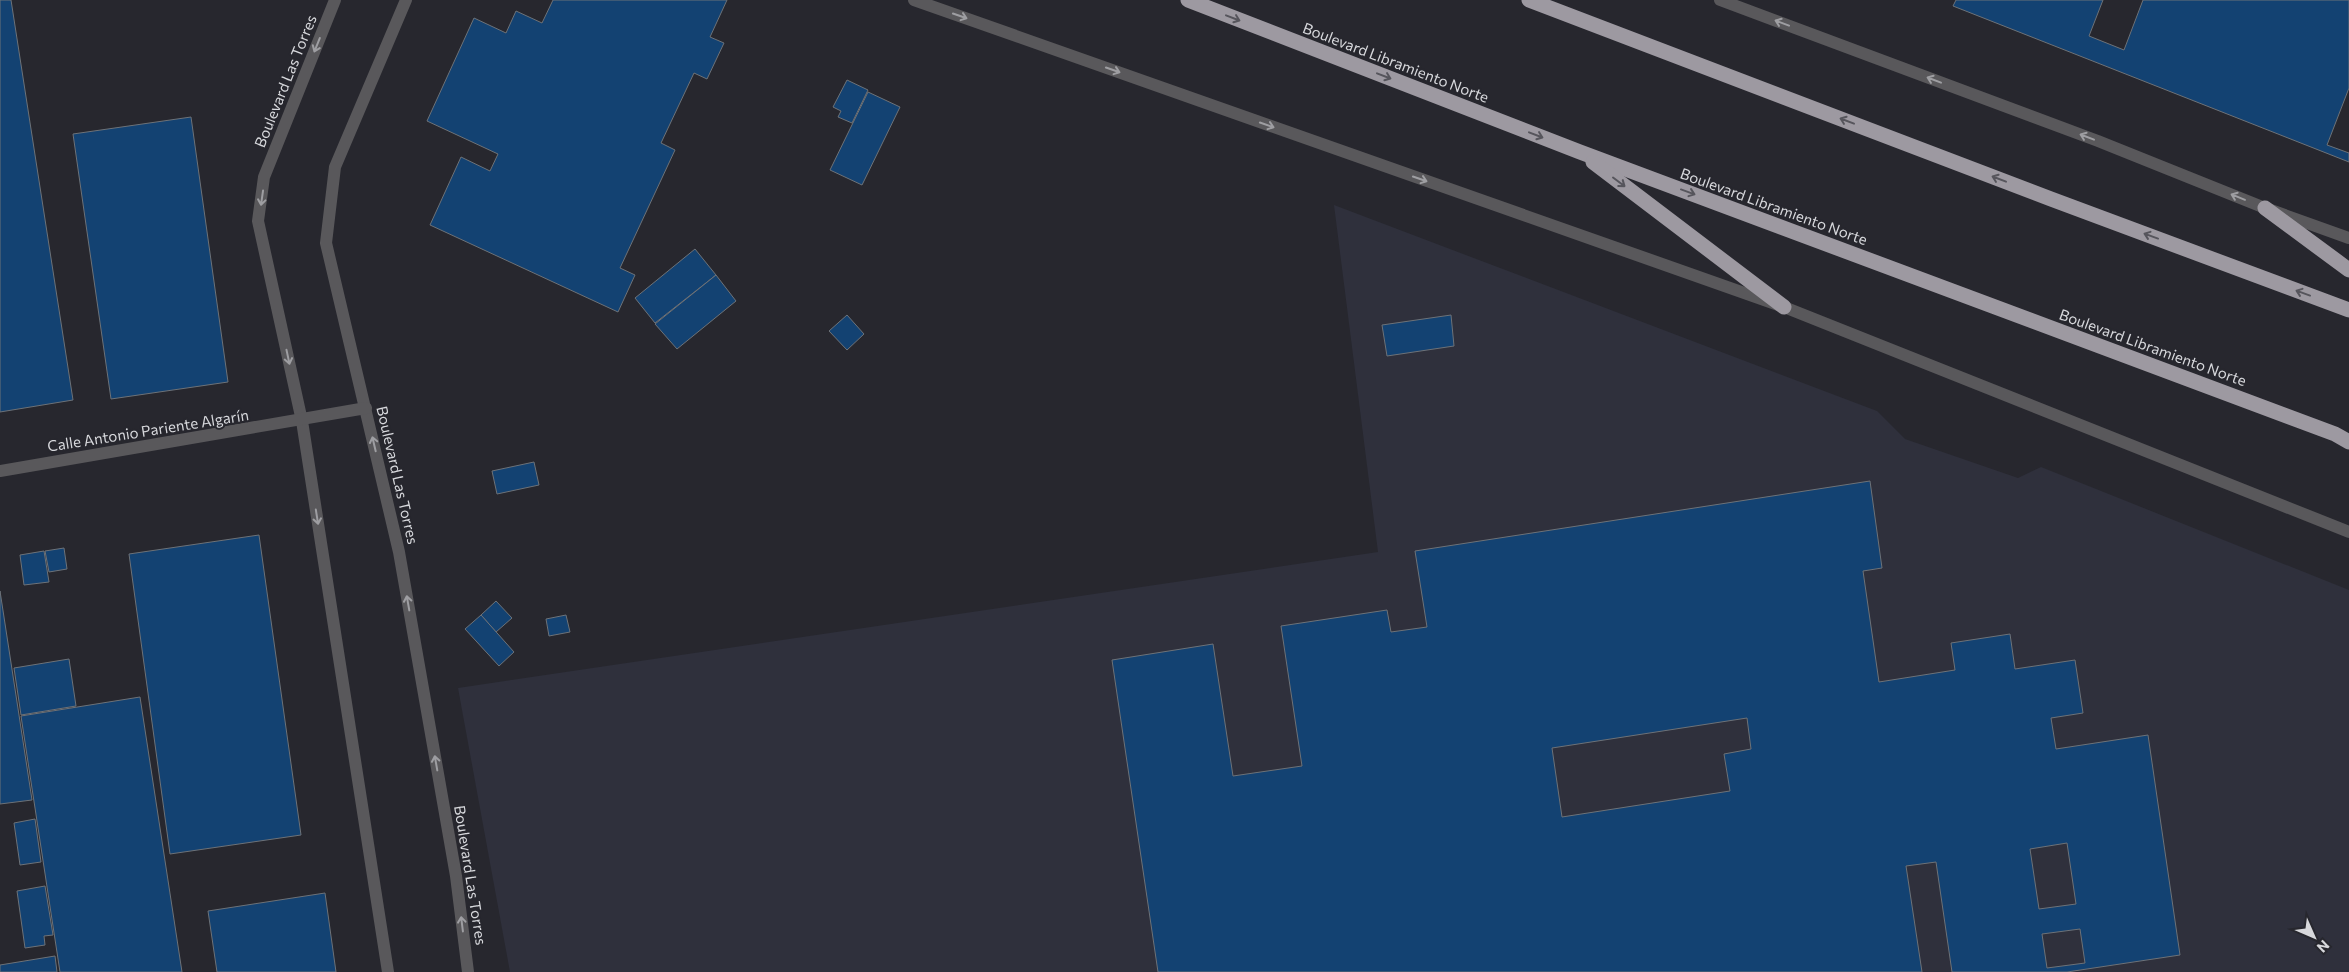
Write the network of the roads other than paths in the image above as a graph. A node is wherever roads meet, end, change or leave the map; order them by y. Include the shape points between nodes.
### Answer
1 (335, 0) edge
2 (406, 0) edge
3 (914, 0) edge
4 (1188, 0) edge
5 (1529, 0) edge
6 (1720, 0) edge
7 (1580, 152) junction
8 (2265, 208) junction
9 (2349, 238) edge
10 (2349, 270) edge
11 (1784, 308) junction
12 (2349, 310) edge
13 (366, 408) junction
14 (302, 421) junction
15 (2349, 442) edge
16 (0, 471) edge
17 (2349, 532) edge
18 (388, 972) edge
19 (468, 972) edge

1 -> 14 street, Boulevard Las Torres via 264,177 258,221
2 - 13 street, Boulevard Las Torres via 335,167 326,243
3 -> 11 street
4 -> 7 highway, Boulevard Libramiento Norte
12 -> 5 highway
8 -> 6 street
7 -> 11 highway
7 -> 15 highway, Boulevard Libramiento Norte via 2336,434
8 - 9 street
8 - 10 highway
11 - 17 street
13 - 14 street, Calle Antonio Pariente Algarín
19 -> 13 street, Boulevard Las Torres via 456,876 399,552
14 - 16 street, Calle Antonio Pariente Algarín
14 -> 18 street, Boulevard Las Torres

